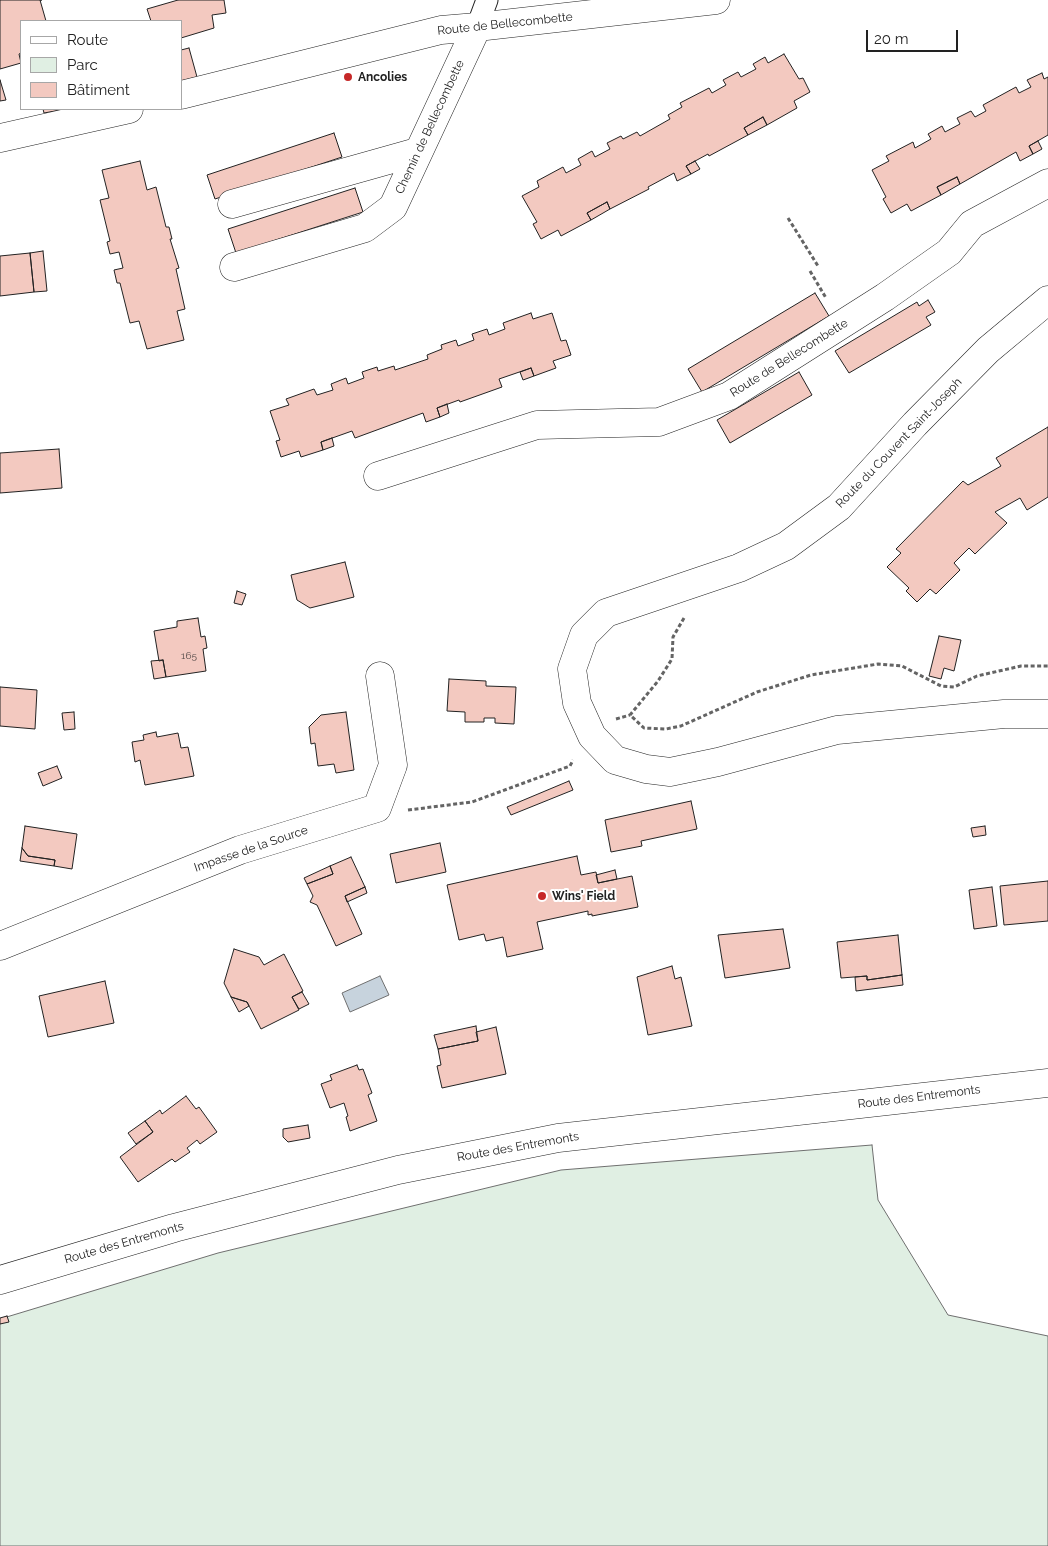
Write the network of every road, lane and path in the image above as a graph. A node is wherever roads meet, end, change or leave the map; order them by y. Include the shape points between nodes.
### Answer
1 (487, 0) edge
2 (716, 0) edge
3 (477, 27) junction
4 (182, 96) edge
5 (125, 110) edge
6 (0, 138) edge
7 (418, 152) junction
8 (1048, 183) edge
9 (232, 204) dead end
10 (788, 218) dead end
11 (818, 266) dead end
12 (234, 267) dead end
13 (1048, 300) edge
14 (378, 476) dead end
15 (686, 614) dead end
16 (1048, 666) edge
17 (380, 676) dead end
18 (1048, 714) edge
19 (578, 753) dead end
20 (377, 808) junction
21 (0, 946) edge
22 (1048, 1082) edge
23 (0, 1280) edge

1 - 3 street, Chemin de Bellecombette
2 - 3 street, Route de Bellecombette
3 - 4 street, Route de Bellecombette via 440,30
3 - 7 street, Chemin de Bellecombette
5 - 6 street
7 - 9 street
7 - 12 street, Chemin de Bellecombette via 393,207 365,228
8 - 14 street, Route de Bellecombette via 972,224 950,252 729,396 659,422 537,425
10 - 11 path
13 - 18 street, Route du Couvent Saint-Joseph via 988,350 914,424 839,507 786,546 739,568 606,613 584,635 572,669 577,703 592,736 616,760 670,772 837,730 1004,714
15 - 16 path via 673,636 672,659 630,715 644,728 682,726 766,689 811,675 878,664 902,666 941,686 954,687 977,676 1020,666
17 - 20 street via 393,765
19 - 20 path via 570,766 472,802 406,811
20 - 21 street, Impasse de la Source via 240,850
22 - 23 street, Route des Entremonts via 558,1138 398,1170 174,1228

